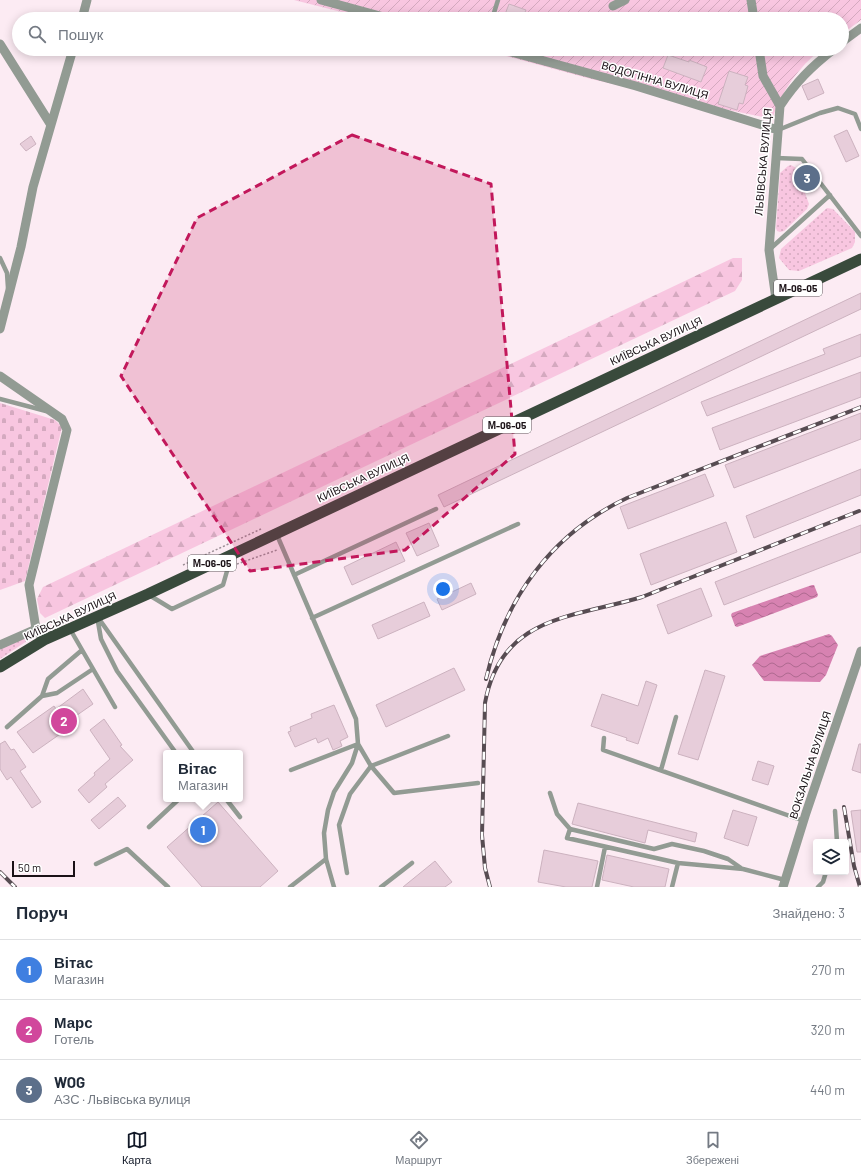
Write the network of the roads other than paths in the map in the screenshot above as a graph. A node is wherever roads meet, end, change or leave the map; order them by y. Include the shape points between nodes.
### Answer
1 (87, 0) edge
2 (322, 0) edge
3 (498, 0) edge
4 (625, 0) edge
5 (752, 0) edge
6 (613, 6) dead end
7 (84, 12) edge
8 (366, 12) edge
9 (494, 12) edge
10 (753, 12) edge
11 (861, 28) edge
12 (849, 37) edge
13 (0, 44) edge
14 (72, 56) edge
15 (526, 56) edge
16 (760, 56) edge
17 (825, 56) edge
18 (780, 106) junction
19 (50, 125) junction
20 (861, 129) edge
21 (778, 130) junction
22 (776, 158) junction
23 (830, 195) junction
24 (861, 236) edge
25 (769, 250) junction
26 (0, 258) edge
27 (861, 259) edge
28 (8, 296) junction
29 (776, 299) junction
30 (0, 329) edge
31 (0, 376) edge
32 (0, 399) edge
33 (54, 413) junction
34 (436, 509) dead end
35 (518, 524) dead end
36 (276, 533) junction
37 (232, 554) junction
38 (294, 575) junction
39 (148, 594) junction
40 (97, 616) junction
41 (312, 618) junction
42 (36, 629) junction
43 (70, 629) junction
44 (44, 640) junction
45 (0, 644) edge
46 (82, 650) junction
47 (861, 652) edge
48 (0, 667) edge
49 (93, 669) junction
50 (42, 696) junction
51 (115, 707) dead end
52 (676, 717) dead end
53 (7, 728) dead end
54 (448, 736) dead end
55 (604, 738) dead end
56 (358, 744) junction
57 (174, 750) edge
58 (192, 750) edge
59 (371, 766) junction
60 (291, 770) dead end
61 (661, 770) junction
62 (478, 783) dead end
63 (550, 793) dead end
64 (176, 802) edge
65 (228, 802) edge
66 (835, 811) dead end
67 (240, 817) dead end
68 (804, 820) junction
69 (149, 827) dead end
70 (570, 829) junction
71 (837, 839) edge
72 (605, 847) junction
73 (326, 858) junction
74 (412, 863) dead end
75 (678, 863) junction
76 (96, 864) dead end
77 (743, 869) junction
78 (347, 873) dead end
79 (825, 875) edge
80 (784, 884) edge
81 (168, 887) edge
82 (290, 887) edge
83 (334, 887) edge
84 (381, 887) edge
85 (597, 887) edge
86 (672, 887) edge
87 (818, 887) edge

1 - 7 street
2 - 8 street
3 - 9 lane
4 - 6 street
5 - 10 street
11 - 12 street
13 - 19 street
14 - 19 street
15 - 21 street, ВОДОГІННА ВУЛИЦЯ via 636,86
16 - 18 street via 763,76
17 - 18 street, ЛЬВІВСЬКА ВУЛИЦЯ via 813,65
18 - 21 street, ЛЬВІВСЬКА ВУЛИЦЯ
19 - 28 street
20 - 21 lane via 855,114 838,108 820,112
21 - 22 street, ЛЬВІВСЬКА ВУЛИЦЯ
22 - 23 lane via 802,159
22 - 25 street, ЛЬВІВСЬКА ВУЛИЦЯ
23 - 24 lane
23 - 25 lane
25 - 29 street, ЛЬВІВСЬКА ВУЛИЦЯ
26 - 28 lane via 7,274
27 - 29 highway, М-06-05
28 - 30 street
29 - 36 highway, КИЇВСЬКА ВУЛИЦЯ / М-06-05
31 - 33 street
32 - 33 lane
33 - 42 street via 62,419 67,430 29,585
34 - 38 lane
35 - 41 lane
36 - 37 highway, КИЇВСЬКА ВУЛИЦЯ / М-06-05
36 - 38 lane
37 - 39 highway, КИЇВСЬКА ВУЛИЦЯ / М-06-05
37 - 39 lane via 223,585 172,609
38 - 41 lane
39 - 40 highway, КИЇВСЬКА ВУЛИЦЯ / М-06-05
40 - 43 highway, КИЇВСЬКА ВУЛИЦЯ / М-06-05
40 - 57 lane via 101,639 117,670
40 - 58 lane
41 - 56 lane via 356,719
42 - 44 street
42 - 45 street
43 - 44 highway, КИЇВСЬКА ВУЛИЦЯ / М-06-05
43 - 46 lane
44 - 48 highway, КИЇВСЬКА ВУЛИЦЯ / М-06-05
46 - 49 lane
46 - 50 lane via 48,679
47 - 68 street, ВОКЗАЛЬНА ВУЛИЦЯ
49 - 50 lane via 57,693
49 - 51 lane
50 - 53 lane
52 - 61 lane
54 - 59 lane
55 - 61 lane via 603,750
56 - 59 lane
56 - 60 lane
56 - 73 lane via 352,763 334,792 328,810 324,833
59 - 62 lane via 394,793
59 - 78 lane via 350,794 339,825
61 - 68 lane
63 - 70 lane via 557,814
64 - 69 lane
65 - 67 lane
66 - 71 lane
68 - 80 street, ВОКЗАЛЬНА ВУЛИЦЯ
70 - 72 lane via 567,838
70 - 77 lane via 654,849 672,844 704,851 728,859
72 - 75 lane
72 - 85 lane
73 - 82 lane
73 - 83 lane
74 - 84 lane
75 - 77 lane
75 - 86 lane
76 - 81 lane via 127,849
77 - 80 lane
79 - 87 lane

